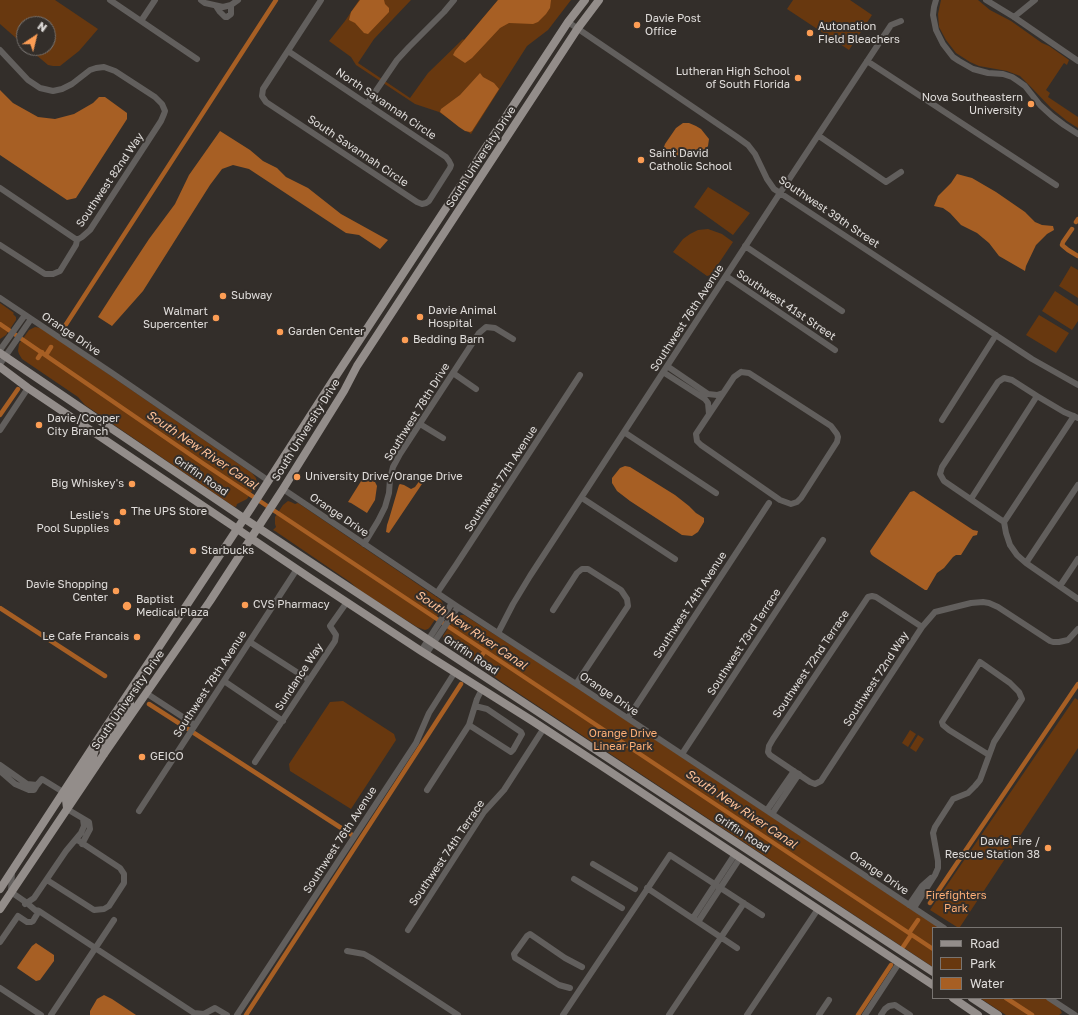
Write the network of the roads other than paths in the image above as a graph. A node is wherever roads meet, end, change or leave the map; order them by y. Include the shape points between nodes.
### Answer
1 (110, 0) edge
2 (155, 0) edge
3 (201, 0) edge
4 (238, 0) edge
5 (321, 0) edge
6 (454, 0) edge
7 (585, 0) edge
8 (599, 0) edge
9 (936, 0) edge
10 (986, 0) edge
11 (1035, 0) edge
12 (213, 4) edge
13 (231, 5) junction
14 (1014, 18) junction
15 (141, 21) junction
16 (901, 21) dead end
17 (568, 22) junction
18 (578, 28) junction
19 (0, 50) edge
20 (288, 51) junction
21 (197, 59) dead end
22 (867, 61) junction
23 (1078, 61) edge
24 (367, 104) junction
25 (1078, 134) edge
26 (818, 136) junction
27 (484, 150) junction
28 (494, 157) junction
29 (901, 172) dead end
30 (440, 184) joint
31 (1056, 185) dead end
32 (1, 190) edge
33 (780, 193) junction
34 (428, 236) junction
35 (78, 240) junction
36 (438, 243) junction
37 (0, 245) edge
38 (745, 246) junction
39 (726, 276) junction
40 (0, 298) edge
41 (842, 311) dead end
42 (25, 315) junction
43 (31, 319) junction
44 (996, 335) junction
45 (513, 339) dead end
46 (836, 350) dead end
47 (4, 351) edge
48 (0, 366) edge
49 (665, 369) junction
50 (453, 373) junction
51 (580, 375) dead end
52 (1078, 385) edge
53 (28, 388) junction
54 (54, 389) junction
55 (476, 389) dead end
56 (723, 393) junction
57 (1037, 396) junction
58 (709, 414) junction
59 (1076, 417) edge
60 (942, 420) dead end
61 (420, 424) junction
62 (0, 430) edge
63 (624, 432) junction
64 (443, 438) dead end
65 (269, 481) junction
66 (1078, 485) edge
67 (283, 489) junction
68 (716, 493) dead end
69 (582, 498) junction
70 (971, 499) junction
71 (769, 503) dead end
72 (244, 519) junction
73 (1004, 522) junction
74 (257, 527) junction
75 (238, 529) junction
76 (251, 538) junction
77 (823, 540) dead end
78 (364, 544) junction
79 (1078, 559) edge
80 (675, 560) dead end
81 (1026, 564) junction
82 (297, 569) junction
83 (1060, 586) junction
84 (437, 593) junction
85 (1078, 598) edge
86 (347, 602) junction
87 (452, 603) junction
88 (458, 607) junction
89 (553, 610) dead end
90 (174, 625) junction
91 (922, 627) junction
92 (1078, 629) edge
93 (498, 633) junction
94 (250, 642) junction
95 (431, 642) junction
96 (424, 652) junction
97 (455, 672) junction
98 (309, 680) junction
99 (224, 681) junction
100 (576, 684) junction
101 (482, 689) junction
102 (148, 690) junction
103 (130, 691) junction
104 (475, 706) junction
105 (545, 716) junction
106 (628, 718) junction
107 (531, 720) junction
108 (283, 721) junction
109 (195, 725) junction
110 (469, 725) junction
111 (560, 726) junction
112 (544, 728) junction
113 (102, 733) junction
114 (104, 754) junction
115 (682, 754) junction
116 (989, 755) junction
117 (255, 762) dead end
118 (0, 765) edge
119 (0, 771) edge
120 (796, 772) junction
121 (12, 778) junction
122 (427, 790) dead end
123 (63, 792) junction
124 (67, 809) junction
125 (139, 811) dead end
126 (770, 812) junction
127 (83, 819) junction
128 (84, 835) junction
129 (76, 839) junction
130 (82, 844) junction
131 (737, 856) junction
132 (593, 864) dead end
133 (12, 871) junction
134 (47, 880) junction
135 (574, 880) dead end
136 (718, 886) junction
137 (1, 888) edge
138 (647, 888) junction
139 (635, 889) dead end
140 (12, 890) junction
141 (0, 900) edge
142 (27, 902) junction
143 (744, 903) junction
144 (911, 906) junction
145 (622, 908) dead end
146 (0, 909) edge
147 (818, 909) junction
148 (37, 910) junction
149 (762, 915) dead end
150 (114, 920) dead end
151 (695, 920) junction
152 (942, 927) edge
153 (408, 930) dead end
154 (722, 937) junction
155 (0, 942) edge
156 (737, 948) dead end
157 (96, 949) junction
158 (347, 951) dead end
159 (900, 951) junction
160 (885, 954) junction
161 (899, 963) junction
162 (920, 964) junction
163 (582, 967) dead end
164 (932, 971) edge
165 (932, 984) edge
166 (0, 988) edge
167 (570, 988) dead end
168 (954, 999) edge
169 (974, 999) edge
170 (1050, 999) edge
171 (829, 1000) dead end
172 (1071, 1014) edge
173 (41, 1015) edge
174 (51, 1015) edge
175 (227, 1015) edge
176 (237, 1015) edge
177 (458, 1015) edge
178 (563, 1015) edge
179 (669, 1015) edge
180 (747, 1015) edge
181 (819, 1015) edge
182 (865, 1015) edge
183 (880, 1015) edge
184 (910, 1015) edge
185 (978, 1015) edge
186 (998, 1015) edge

1 - 15 street
2 - 15 street
3 - 12 street
4 - 13 street
5 - 20 street
6 - 24 street via 397,60
7 - 17 main road, South University Drive
8 - 18 main road, South University Drive
9 - 25 street via 933,14 936,30 953,57 973,69 1012,77 1025,86 1052,116
10 - 14 street
11 - 14 street
12 - 13 street via 223,7
12 - 13 street via 225,17 231,14
14 - 23 street
15 - 21 street
16 - 22 street, Southwest 76th Avenue via 891,26
17 - 18 street, Southwest 39th Street
17 - 27 main road, South University Drive
18 - 28 main road, South University Drive
18 - 33 street, Southwest 39th Street via 748,145 766,179
19 - 35 street, Southwest 82nd Way via 28,80 40,88 49,91 62,89 93,69 104,67 115,71 155,97 165,111 90,230
20 - 24 street, North Savannah Circle
20 - 30 street, South Savannah Circle via 263,89 262,96 266,102 417,202 422,204 429,201
22 - 26 street, Southwest 76th Avenue
22 - 31 street
24 - 30 street, North Savannah Circle via 446,157 451,164
26 - 29 street via 886,182
26 - 33 street, Southwest 76th Avenue
27 - 28 main road
27 - 34 main road, South University Drive
28 - 36 main road, South University Drive
32 - 35 street
33 - 38 street, Southwest 76th Avenue
33 - 44 street, Southwest 39th Street
34 - 36 main road
34 - 65 main road, South University Drive
35 - 37 street, Southwest 82nd Way via 60,271 49,275
36 - 67 main road, South University Drive via 358,366
38 - 39 street, Southwest 76th Avenue
38 - 41 street
39 - 46 street, Southwest 41st Street
39 - 49 street, Southwest 76th Avenue
40 - 42 street, Orange Drive
42 - 43 street, Orange Drive
42 - 47 street
43 - 47 street
43 - 65 street, Orange Drive
44 - 52 street, Southwest 39th Street
44 - 60 street
45 - 50 street, Southwest 78th Drive via 496,328 486,327
47 - 48 street
47 - 54 main road, Griffin Road
48 - 53 main road, Griffin Road
49 - 56 street via 708,394
49 - 58 street via 705,399
49 - 63 street, Southwest 76th Avenue
50 - 55 street
50 - 61 street, Southwest 78th Drive
51 - 84 street, Southwest 77th Avenue
53 - 54 main road via 40,385
53 - 62 street
53 - 75 main road, Griffin Road
54 - 72 main road, Griffin Road
56 - 58 street
56 - 58 street via 735,375 741,372 749,373 836,431 837,442 801,498 791,504 780,500 698,443 696,434
57 - 59 street
57 - 70 street
57 - 70 street via 1012,380 1004,378 998,382 942,467 940,474 944,481
59 - 73 street
61 - 64 street
61 - 78 street, Southwest 78th Drive via 393,467 385,507
63 - 68 street
63 - 69 street, Southwest 76th Avenue
65 - 72 main road, South University Drive
66 - 81 street
67 - 74 main road, South University Drive
67 - 78 street, Orange Drive
69 - 80 street
69 - 93 street, Southwest 76th Avenue via 530,576
70 - 73 street
71 - 106 street, Southwest 74th Avenue
72 - 74 main road, Griffin Road
72 - 75 main road, South University Drive
73 - 81 street via 1010,545
74 - 76 main road, South University Drive
74 - 95 main road, Griffin Road
75 - 76 main road, Griffin Road
75 - 90 main road, South University Drive
76 - 82 main road, Griffin Road
76 - 102 main road, South University Drive
77 - 115 street, Southwest 73rd Terrace
78 - 84 street, Orange Drive
79 - 83 street
81 - 83 street
82 - 86 main road, Griffin Road
82 - 94 street, Southwest 78th Avenue
83 - 85 street
84 - 87 street, Orange Drive
86 - 96 main road, Griffin Road
86 - 98 street, Sundance Way via 330,626 336,638
87 - 88 street, Orange Drive
87 - 95 street via 435,629
88 - 93 street, Orange Drive
88 - 95 street
89 - 100 street via 577,572 582,569 588,569 622,590 627,599 628,606
90 - 102 main road via 180,630 180,634 155,671
90 - 103 main road, South University Drive
91 - 92 street, Southwest 72nd Way via 935,612 983,602 998,607 1050,641 1068,640
91 - 120 street, Southwest 72nd Way via 823,779 815,784
91 - 120 street, Southwest 72nd Terrace via 876,597 868,597 769,746 770,755
93 - 100 street, Orange Drive
94 - 98 street
94 - 99 street, Southwest 78th Avenue
95 - 96 street
95 - 105 main road, Griffin Road
96 - 97 main road, Griffin Road
97 - 101 main road, Griffin Road
97 - 176 street, Southwest 76th Avenue via 429,713 416,743
98 - 108 street, Sundance Way
99 - 108 street
99 - 109 street, Southwest 78th Avenue
100 - 106 street, Orange Drive
101 - 104 street
101 - 107 main road, Griffin Road
102 - 109 street
102 - 114 main road, South University Drive
103 - 113 main road, South University Drive
103 - 114 main road via 130,704 103,745
104 - 110 street
104 - 110 street via 487,709 522,734 511,752
105 - 107 main road via 540,720
105 - 111 main road, Griffin Road
106 - 115 street, Orange Drive
107 - 112 main road, Griffin Road
108 - 117 street, Sundance Way
109 - 125 street, Southwest 78th Avenue
110 - 122 street
111 - 112 main road
111 - 159 main road, Griffin Road
112 - 131 main road, Griffin Road
112 - 153 street, Southwest 74th Terrace via 504,790 484,812
113 - 123 main road, South University Drive
113 - 124 main road via 92,760 66,800
114 - 124 main road, South University Drive
115 - 126 street, Orange Drive
116 - 116 street via 994,742 1022,699 1010,683 980,662 942,722 948,730
116 - 144 street via 980,780 968,792 953,799 935,827 933,833 938,864 935,875
118 - 121 street
119 - 121 street
120 - 126 street
121 - 123 street via 29,790 34,790 42,779
123 - 133 main road, South University Drive
124 - 127 street
124 - 140 main road, South University Drive
126 - 144 street, Orange Drive
127 - 128 street via 90,825 90,829
127 - 129 street
128 - 129 street
128 - 130 street
129 - 130 street
129 - 134 street
130 - 134 street via 120,868 124,874 124,883 109,906 94,910
131 - 136 street
131 - 147 main road, Griffin Road
132 - 139 street
133 - 137 main road, South University Drive
133 - 140 street
134 - 142 street via 34,898
135 - 145 street
136 - 138 street via 670,855
136 - 143 street
136 - 151 street
137 - 141 main road via 3,892
138 - 151 street
138 - 178 street
140 - 142 street
140 - 146 main road, South University Drive
142 - 148 street via 38,907
143 - 149 street
143 - 154 street
144 - 152 street, Orange Drive
147 - 160 main road, Griffin Road
147 - 180 street
148 - 155 street via 31,922 18,916
148 - 157 street
150 - 157 street
151 - 154 street
154 - 156 street
154 - 179 street
157 - 174 street
157 - 175 street via 194,1013 204,1014 215,1008
158 - 177 street via 371,958
159 - 160 main road
159 - 162 main road, Griffin Road
160 - 161 main road, Griffin Road
161 - 162 main road via 910,961
161 - 165 main road, Griffin Road
161 - 182 street
162 - 164 main road, Griffin Road
163 - 167 street via 530,934 514,954 515,958 559,985
166 - 173 street
168 - 185 main road
169 - 186 main road
170 - 172 street
171 - 181 street
183 - 184 street via 889,1006 895,1005

